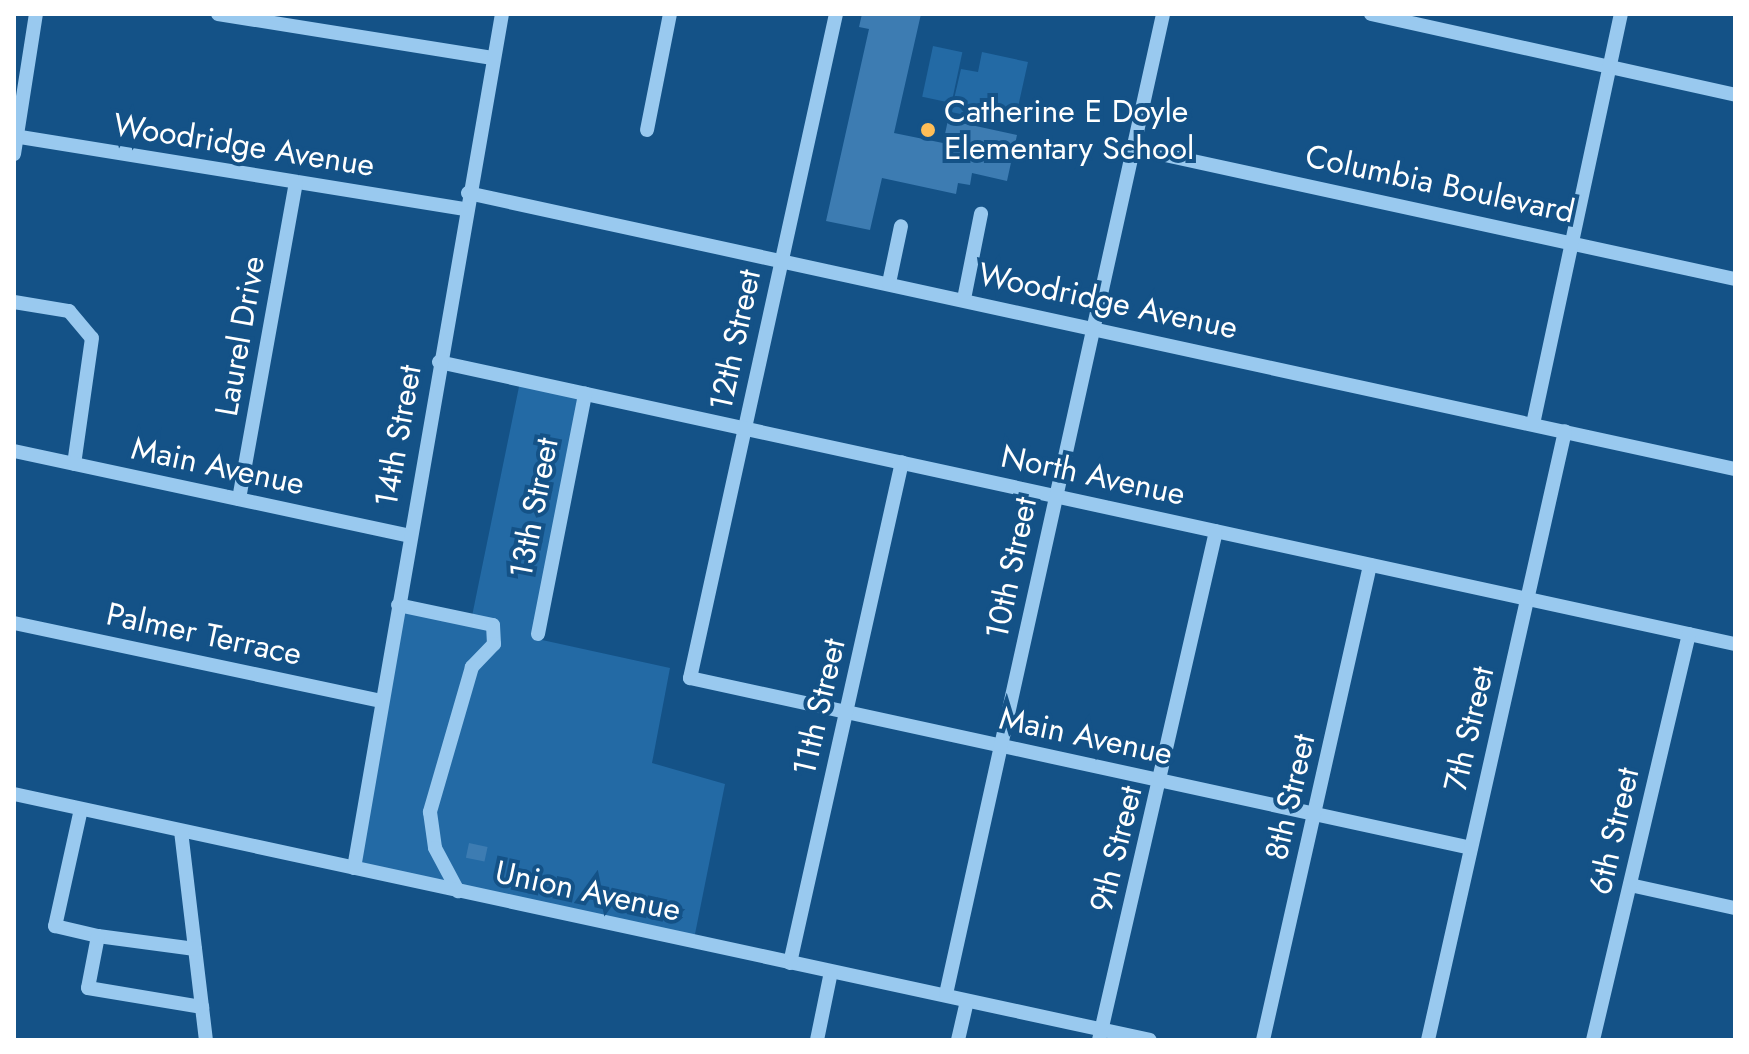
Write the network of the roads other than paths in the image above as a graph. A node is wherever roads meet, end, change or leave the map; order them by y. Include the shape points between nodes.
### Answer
1 (36, 14) edge
2 (218, 14) edge
3 (502, 14) edge
4 (670, 14) edge
5 (836, 14) edge
6 (1163, 14) edge
7 (1371, 14) edge
8 (1621, 14) edge
9 (493, 58) junction
10 (1608, 67) junction
11 (1735, 95) edge
12 (647, 130) dead end
13 (16, 136) edge
14 (1133, 148) junction
15 (14, 154) edge
16 (296, 182) junction
17 (468, 193) junction
18 (465, 209) junction
19 (981, 214) dead end
20 (901, 226) dead end
21 (1570, 240) junction
22 (782, 260) junction
23 (1735, 279) edge
24 (889, 283) junction
25 (964, 299) junction
26 (14, 302) edge
27 (1094, 326) junction
28 (439, 362) junction
29 (585, 394) junction
30 (1533, 424) junction
31 (744, 428) junction
32 (1565, 431) junction
33 (14, 451) edge
34 (902, 462) junction
35 (74, 464) junction
36 (1735, 469) edge
37 (1056, 495) junction
38 (239, 499) junction
39 (1216, 531) junction
40 (410, 536) junction
41 (1370, 565) junction
42 (1528, 599) junction
43 (398, 605) junction
44 (14, 623) edge
45 (538, 634) dead end
46 (1689, 634) junction
47 (1735, 644) edge
48 (690, 678) joint
49 (382, 701) junction
50 (846, 712) junction
51 (1001, 747) junction
52 (1162, 782) junction
53 (14, 794) edge
54 (81, 809) junction
55 (1316, 815) junction
56 (181, 831) junction
57 (1471, 848) junction
58 (354, 868) junction
59 (1630, 885) junction
60 (458, 891) junction
61 (1735, 908) edge
62 (98, 936) junction
63 (195, 949) junction
64 (790, 963) junction
65 (831, 972) junction
66 (946, 994) junction
67 (967, 1001) junction
68 (202, 1007) junction
69 (1100, 1034) edge
70 (206, 1040) edge
71 (817, 1040) edge
72 (958, 1040) edge
73 (1150, 1040) edge
74 (1263, 1040) edge
75 (1428, 1040) edge
76 (1593, 1040) edge

1 - 13 street
2 - 9 street
3 - 9 street, 14th Street
4 - 12 street
5 - 22 street, 12th Street
6 - 14 street, 10th Street
7 - 10 street
8 - 10 street
9 - 17 street, 14th Street
10 - 11 street
10 - 21 street
13 - 15 street
13 - 16 street, Woodridge Avenue
14 - 21 street, Columbia Boulevard
14 - 27 street, 10th Street
16 - 18 street, Woodridge Avenue
16 - 38 street, Laurel Drive
17 - 18 street, 14th Street
17 - 22 street, Woodridge Avenue
18 - 28 street, 14th Street
19 - 25 street
20 - 24 street
21 - 23 street, Columbia Boulevard
21 - 30 street
22 - 24 street, Woodridge Avenue
22 - 31 street, 12th Street
24 - 25 street, Woodridge Avenue
25 - 27 street, Woodridge Avenue
26 - 35 street via 69,311 92,338
27 - 30 street, Woodridge Avenue
27 - 37 street, 10th Street
28 - 29 street, North Avenue
28 - 40 street, 14th Street
29 - 31 street, North Avenue
29 - 45 street, 13th Street
30 - 32 street, Woodridge Avenue
31 - 34 street, North Avenue
31 - 48 street, 12th Street
32 - 36 street, Woodridge Avenue
32 - 42 street, 7th Street
33 - 35 street, Main Avenue
34 - 37 street, North Avenue
34 - 50 street, 11th Street
35 - 38 street, Main Avenue
37 - 39 street, North Avenue
37 - 51 street, 10th Street
38 - 40 street, Main Avenue
39 - 41 street, North Avenue
39 - 52 street, 9th Street
40 - 43 street, 14th Street
41 - 42 street, North Avenue
41 - 55 street, 8th Street
42 - 46 street, North Avenue
42 - 57 street, 7th Street
43 - 49 street, 14th Street
43 - 60 street via 493,625 494,644 472,667 430,812 435,848
44 - 49 street, Palmer Terrace
46 - 47 street, North Avenue
46 - 59 street, 6th Street
48 - 50 street, Main Avenue
49 - 58 street, 14th Street
50 - 51 street, Main Avenue
50 - 64 street, 11th Street
51 - 52 street, Main Avenue
51 - 66 street, 10th Street
52 - 55 street, Main Avenue
52 - 69 street, 9th Street
53 - 54 street, Union Avenue
54 - 56 street, Union Avenue
54 - 62 street via 55,926
55 - 57 street, Main Avenue
55 - 74 street, 8th Street
56 - 58 street, Union Avenue
56 - 63 street
57 - 75 street, 7th Street
58 - 60 street, Union Avenue
59 - 61 street
59 - 76 street, 6th Street
60 - 64 street, Union Avenue
62 - 63 street
62 - 68 street via 88,988
63 - 68 street
64 - 65 street, Union Avenue
65 - 66 street, Union Avenue
65 - 71 street
66 - 67 street, Union Avenue
67 - 69 street, Union Avenue
67 - 72 street
68 - 70 street
69 - 73 street, Union Avenue

